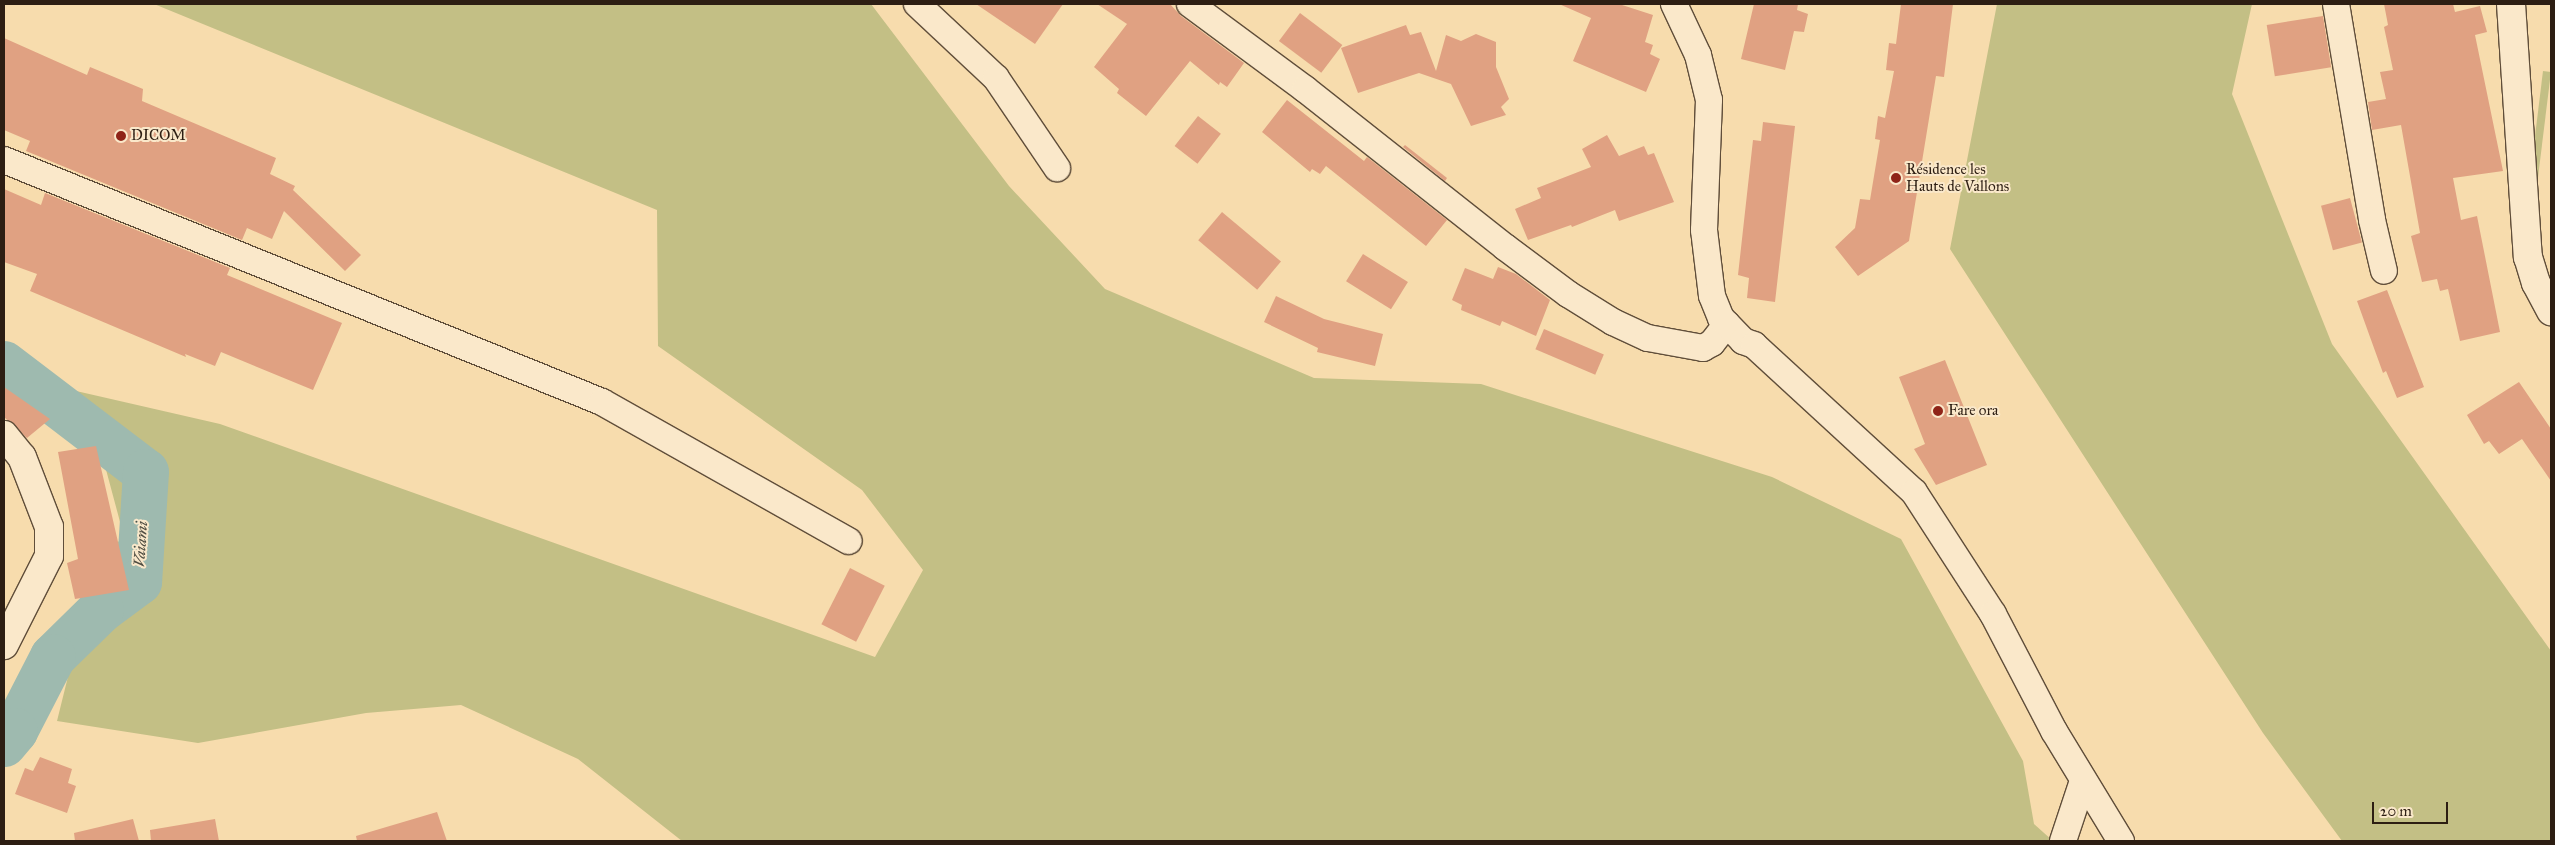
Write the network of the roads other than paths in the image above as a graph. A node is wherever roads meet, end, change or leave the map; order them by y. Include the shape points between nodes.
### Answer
1 (917, 4) edge
2 (1190, 4) edge
3 (1674, 4) edge
4 (2336, 4) edge
5 (2511, 4) edge
6 (4, 160) edge
7 (1057, 168) dead end
8 (2384, 271) dead end
9 (2551, 311) edge
10 (1727, 324) junction
11 (4, 435) edge
12 (849, 541) dead end
13 (4, 645) edge
14 (2083, 781) junction
15 (2062, 841) edge
16 (2122, 841) edge

1 - 7 street via 996,78
2 - 10 street via 1305,89 1505,247 1568,294 1613,322 1648,338 1703,348 1712,343
3 - 10 street via 1698,55 1709,100 1704,230 1712,296 1720,318
4 - 8 street via 2372,220
5 - 9 main road via 2528,257 2536,283
6 - 12 street via 602,402
10 - 14 street via 1914,492 1993,614
11 - 13 main road via 26,466 49,527 49,556
14 - 15 street
14 - 16 street

